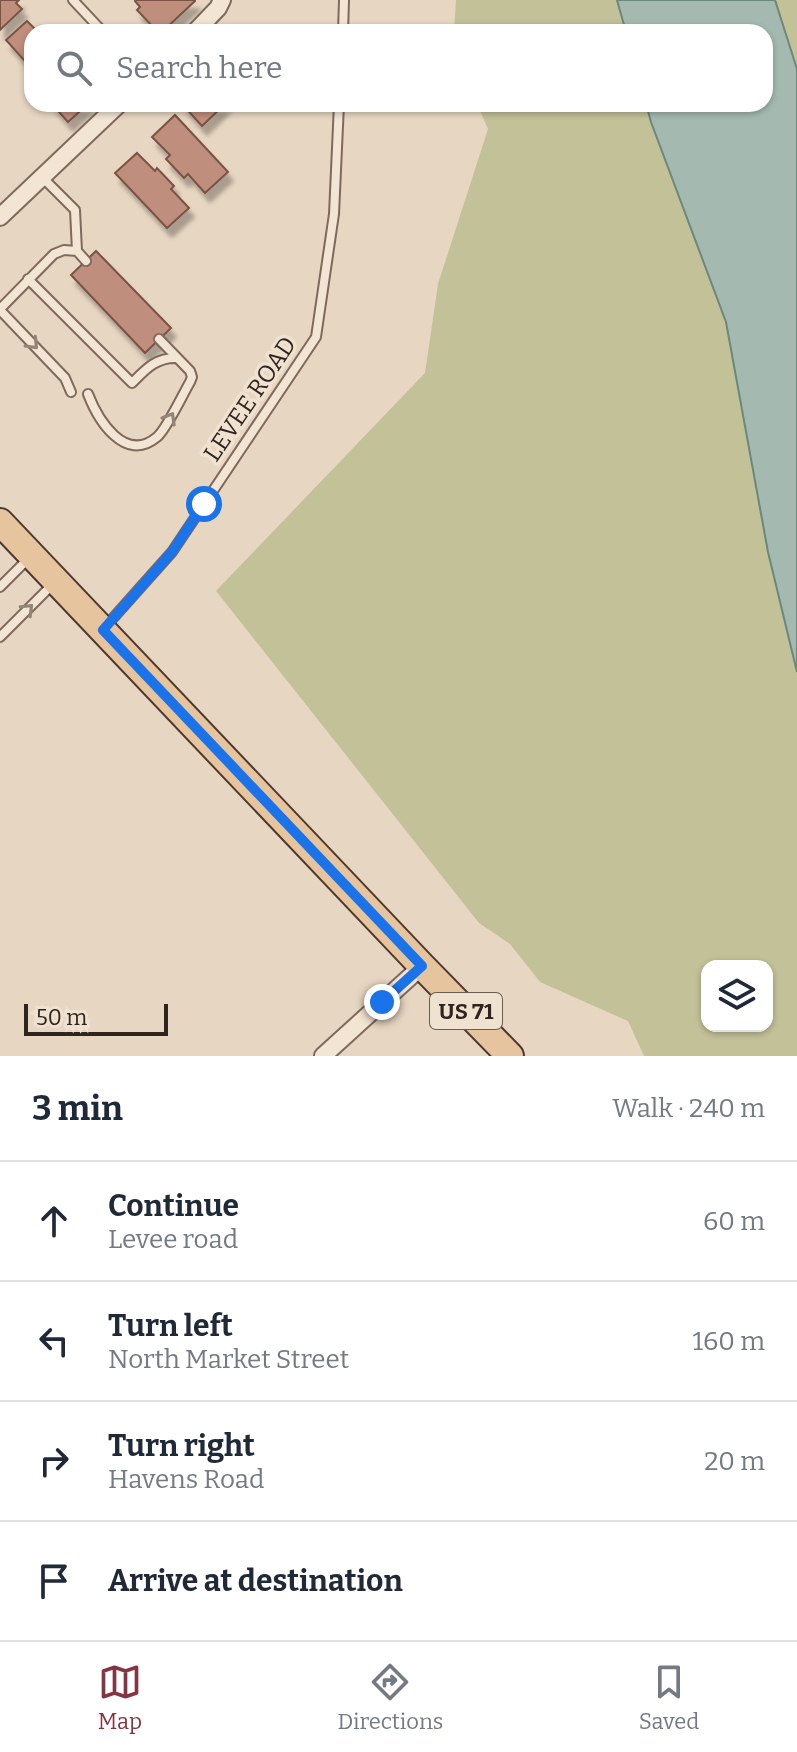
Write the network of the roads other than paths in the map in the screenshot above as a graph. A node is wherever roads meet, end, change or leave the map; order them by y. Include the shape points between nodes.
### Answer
1 (73, 0) edge
2 (222, 0) edge
3 (344, 0) edge
4 (96, 24) edge
5 (203, 24) edge
6 (343, 24) edge
7 (111, 112) edge
8 (339, 112) edge
9 (42, 177) junction
10 (0, 217) edge
11 (77, 251) junction
12 (86, 261) dead end
13 (28, 279) junction
14 (0, 310) edge
15 (159, 339) dead end
16 (178, 359) junction
17 (65, 378) junction
18 (79, 384) dead end
19 (71, 392) dead end
20 (88, 394) dead end
21 (80, 402) dead end
22 (94, 407) junction
23 (0, 522) edge
24 (32, 555) junction
25 (56, 581) junction
26 (0, 587) edge
27 (103, 630) junction
28 (0, 637) edge
29 (422, 966) junction
30 (323, 1056) edge
31 (510, 1056) edge

1 - 4 lane
2 - 5 street
3 - 6 lane
7 - 9 street
8 - 27 lane, LEVEE ROAD via 334,214 316,337 172,552
9 - 10 street
9 - 11 lane via 75,210
11 - 12 lane
11 - 13 lane via 54,254
13 - 14 lane
13 - 16 lane via 132,383 159,360
14 -> 17 lane
15 - 16 lane
22 -> 16 lane via 123,443 156,438 192,377
17 - 18 lane
17 - 19 lane
20 - 22 lane
21 - 22 lane
23 - 24 main road, US 71
24 - 25 main road, US 71
24 - 26 lane
25 - 27 main road, US 71
28 -> 25 lane
27 - 29 main road, US 71
29 - 30 street
29 - 31 main road, US 71

